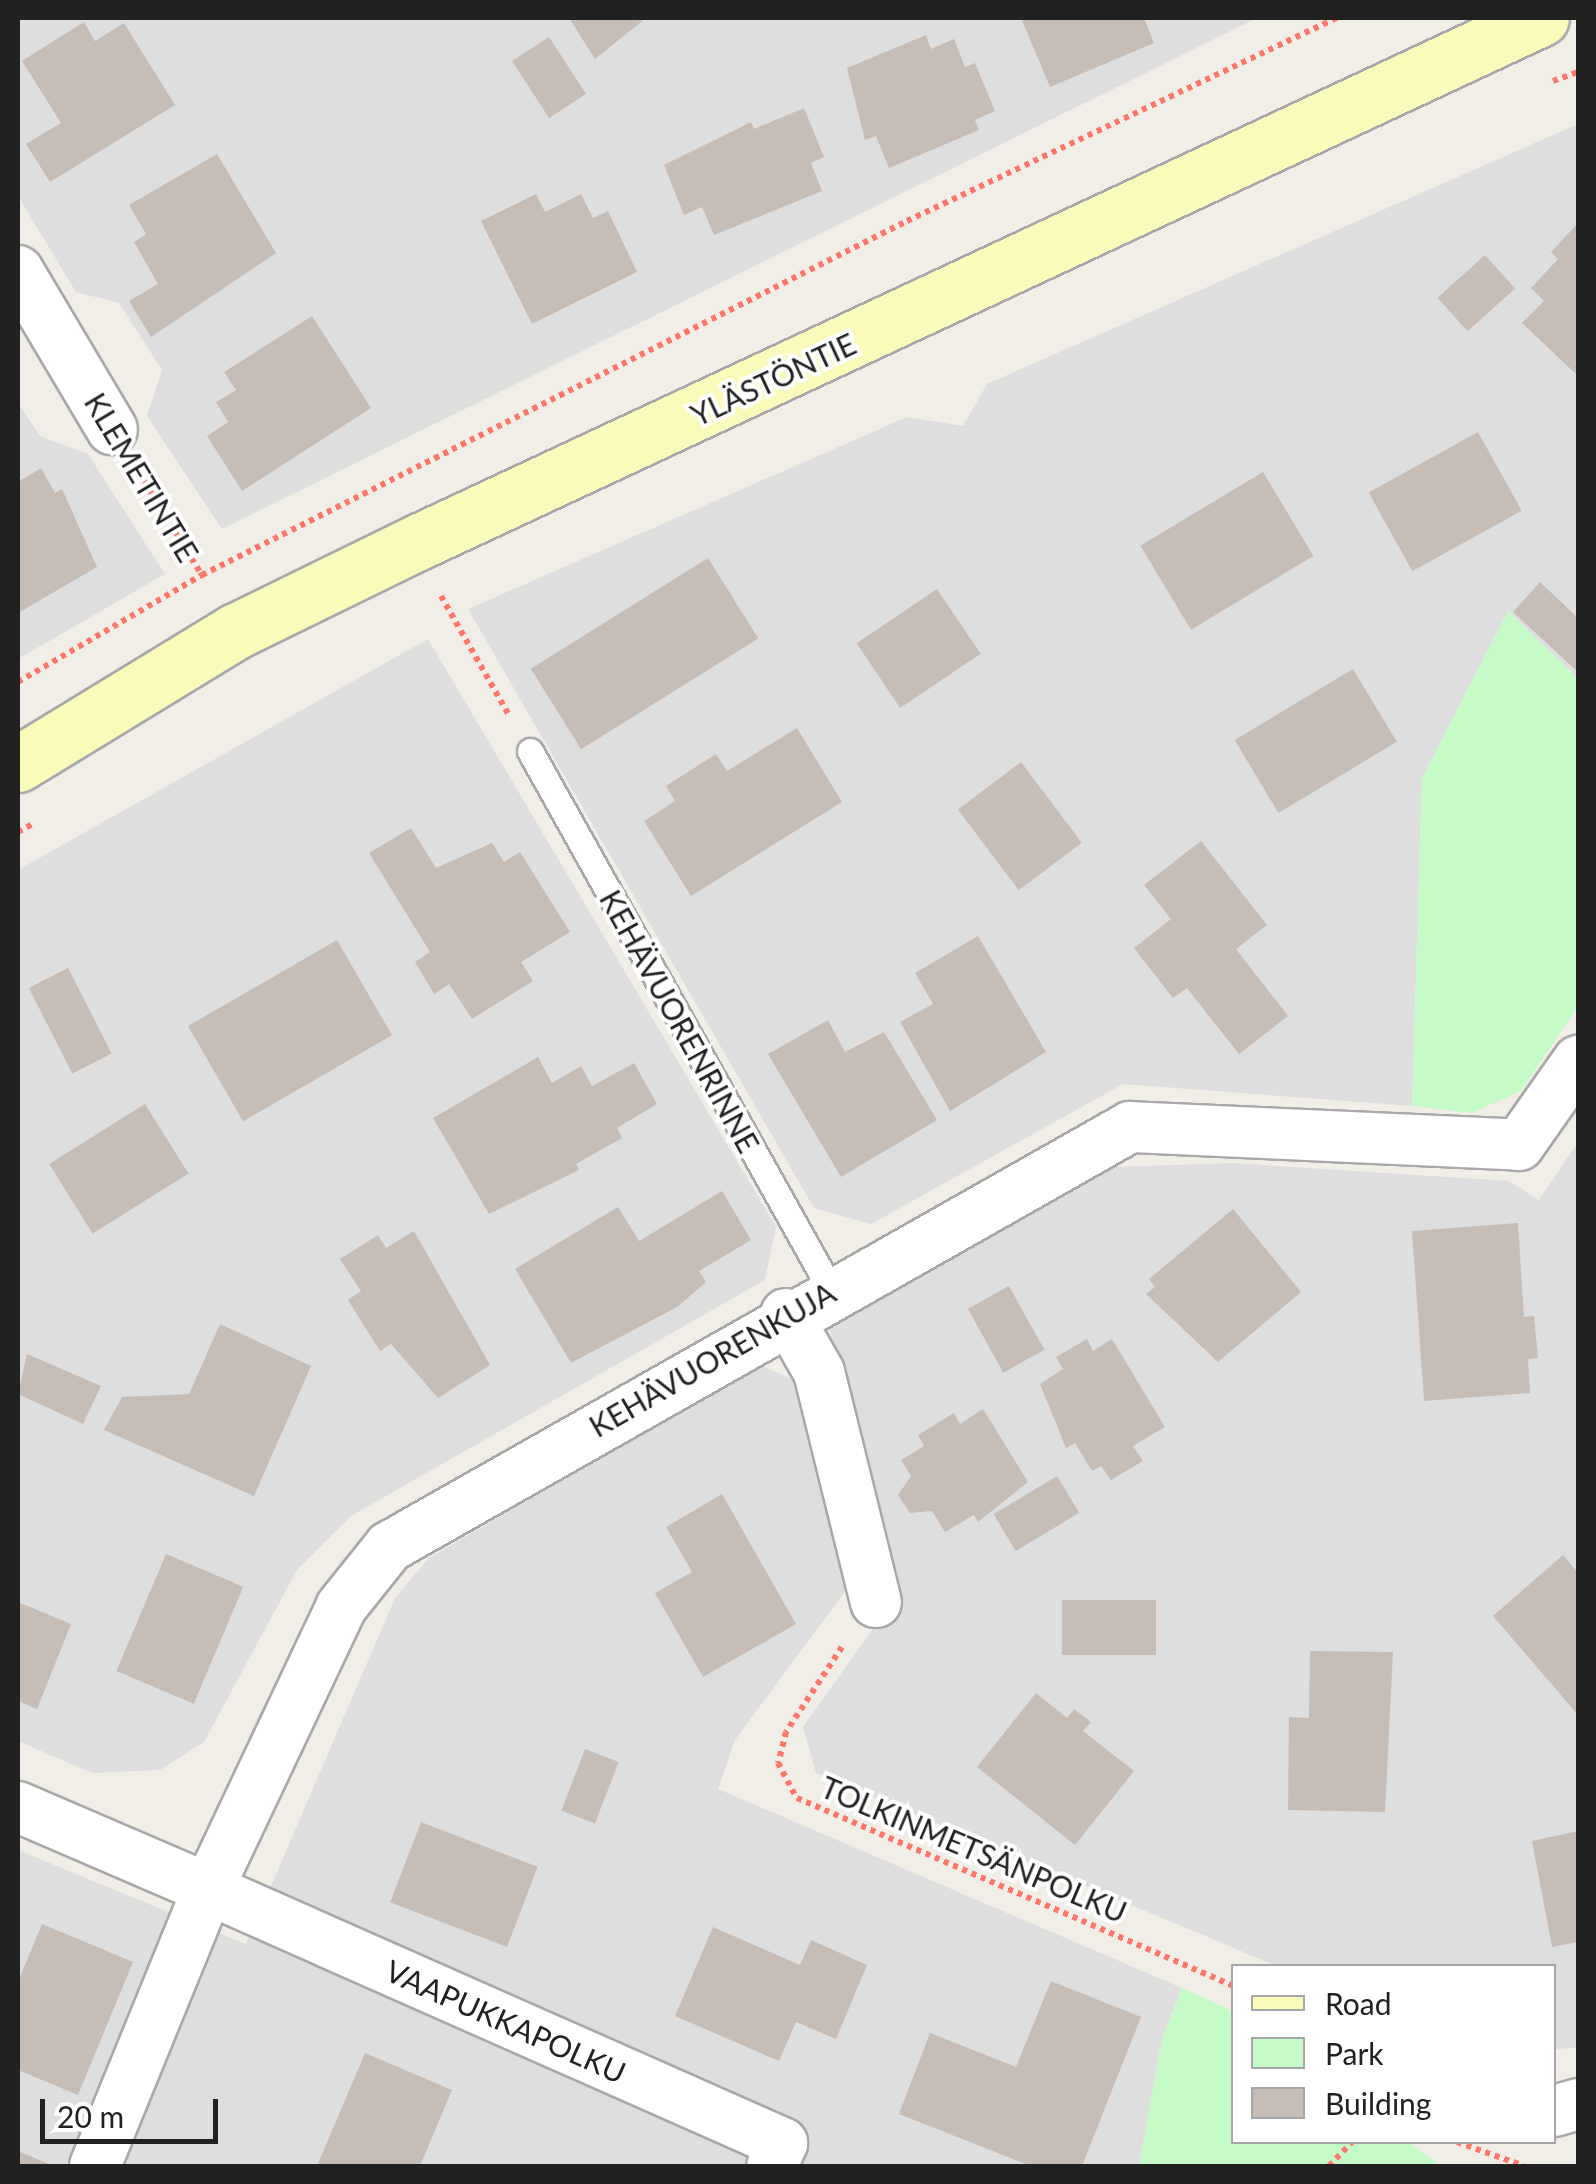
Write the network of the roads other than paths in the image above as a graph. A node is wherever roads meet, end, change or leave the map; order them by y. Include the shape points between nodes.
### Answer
1 (1542, 18) edge
2 (18, 271) edge
3 (112, 429) road end
4 (530, 751) road end
5 (18, 764) edge
6 (1578, 1060) edge
7 (831, 1290) junction
8 (786, 1314) junction
9 (876, 1602) road end
10 (18, 1807) edge
11 (208, 1889) junction
12 (94, 2166) edge
13 (772, 2166) edge

1 - 5 main road, YLÄSTÖNTIE via 236,631
2 - 3 street, KLEMETINTIE
4 - 7 lane, KEHÄVUORENRINNE
6 - 7 street, KEHÄVUORENKUJA via 1519,1145 1130,1127
7 - 8 street, KEHÄVUORENKUJA
8 - 9 street via 819,1372
8 - 11 street, KEHÄVUORENKUJA via 388,1547 341,1607
10 - 11 street
11 - 12 street, KEHÄVUORENKUJA
11 - 13 street, VAAPUKKAPOLKU via 782,2144

